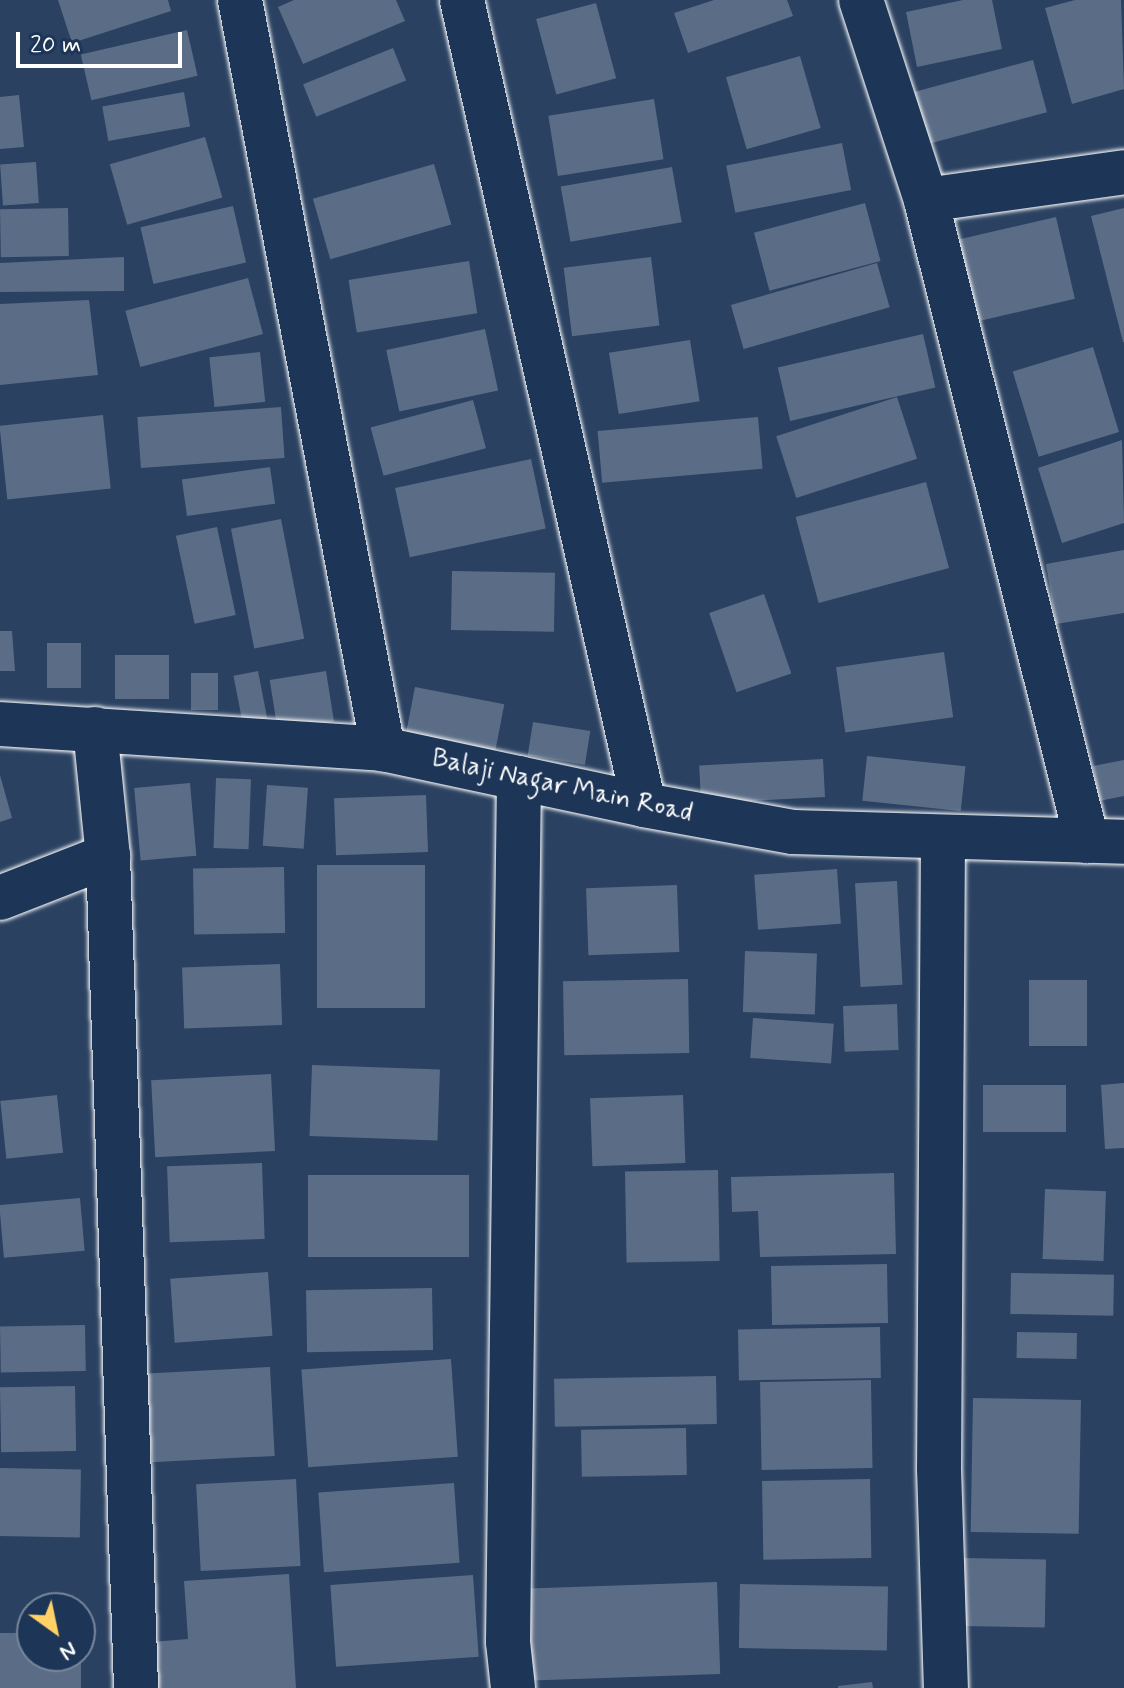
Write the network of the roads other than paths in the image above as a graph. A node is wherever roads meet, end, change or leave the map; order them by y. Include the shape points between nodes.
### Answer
1 (240, 0) edge
2 (462, 0) edge
3 (861, 0) edge
4 (1124, 172) edge
5 (926, 200) junction
6 (0, 724) edge
7 (95, 729) junction
8 (383, 749) junction
9 (519, 778) junction
10 (644, 805) junction
11 (943, 837) junction
12 (1106, 842) edge
13 (108, 856) junction
14 (0, 898) edge
15 (136, 1688) edge
16 (513, 1688) edge
17 (946, 1688) edge

1 - 8 street
2 - 10 street
3 - 5 street
4 - 5 street
5 - 12 street
6 - 7 street, Balaji Nagar Main Road
7 - 8 street, Balaji Nagar Main Road
7 - 13 street
8 - 9 street, Balaji Nagar Main Road
9 - 10 street, Balaji Nagar Main Road
9 - 16 street via 508,1642
10 - 11 street, Balaji Nagar Main Road via 793,832
11 - 12 street, Balaji Nagar Main Road
11 - 17 street via 939,1468
13 - 14 street
13 - 15 street

